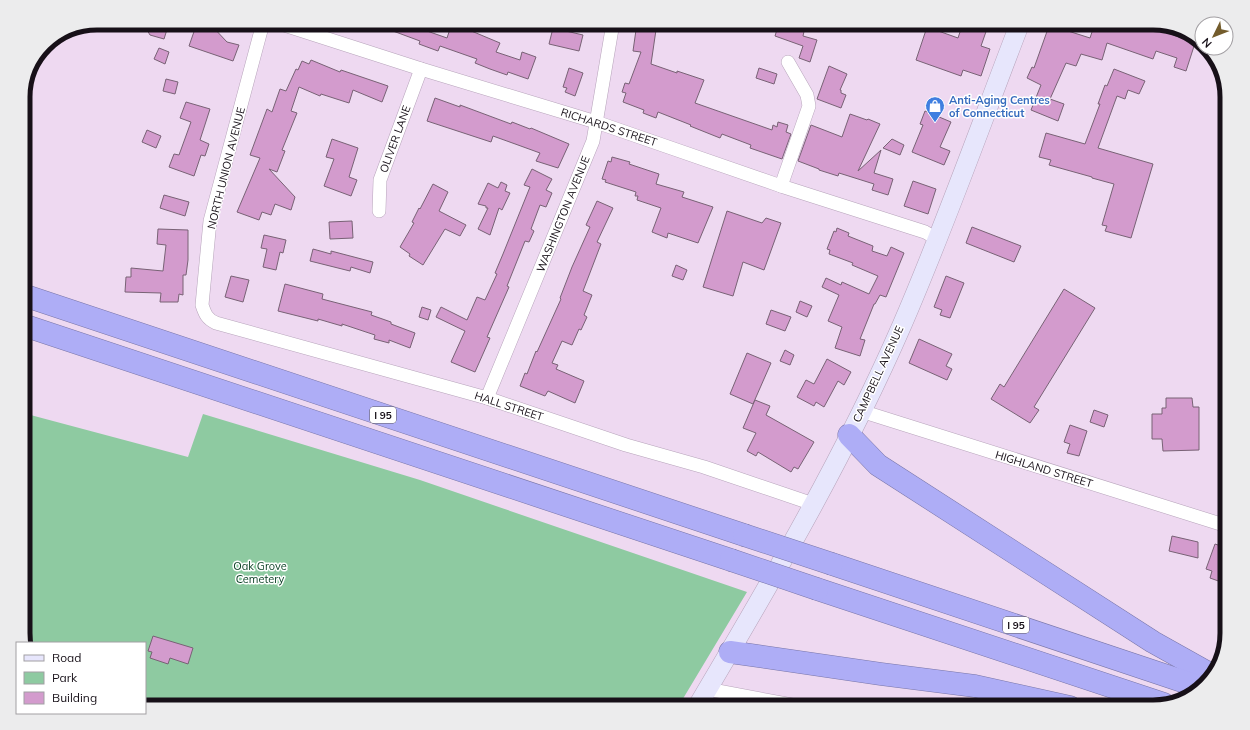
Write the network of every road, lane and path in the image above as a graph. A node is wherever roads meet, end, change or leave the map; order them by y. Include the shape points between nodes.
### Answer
1 (261, 30) edge
2 (300, 30) edge
3 (612, 30) edge
4 (1017, 30) edge
5 (788, 62) dead end
6 (421, 69) junction
7 (596, 122) junction
8 (781, 186) junction
9 (378, 210) dead end
10 (937, 239) junction
11 (30, 297) edge
12 (205, 315) joint
13 (30, 327) edge
14 (487, 398) junction
15 (861, 411) junction
16 (849, 435) junction
17 (813, 504) junction
18 (1220, 524) edge
19 (730, 652) junction
20 (1207, 672) edge
21 (1195, 685) edge
22 (707, 689) junction
23 (701, 700) edge
24 (766, 700) edge
25 (1038, 700) edge
26 (1152, 700) edge

1 - 12 street, NORTH UNION AVENUE via 210,221 202,305
2 - 6 street, RICHARDS STREET
3 - 7 street, WASHINGTON AVENUE
4 - 10 main road, CAMPBELL AVENUE
5 - 8 street via 807,94 809,106
6 - 7 street, RICHARDS STREET
6 - 9 street, OLIVER LANE via 380,180
7 - 8 street, RICHARDS STREET
7 - 14 street, WASHINGTON AVENUE via 593,141
8 - 10 street, RICHARDS STREET via 925,232
10 - 15 main road, CAMPBELL AVENUE via 902,324
11 - 21 highway, I 95, bridge
12 - 14 street, HALL STREET via 216,323
13 - 26 highway, bridge
14 - 17 street, HALL STREET
15 - 16 main road, CAMPBELL AVENUE
15 - 18 street, HIGHLAND STREET
16 - 17 main road, CAMPBELL AVENUE
16 - 20 highway via 878,465 1153,642
17 - 19 main road, CAMPBELL AVENUE
19 - 22 main road, CAMPBELL AVENUE
19 - 25 highway via 975,686
22 - 23 main road, CAMPBELL AVENUE
22 - 24 street

